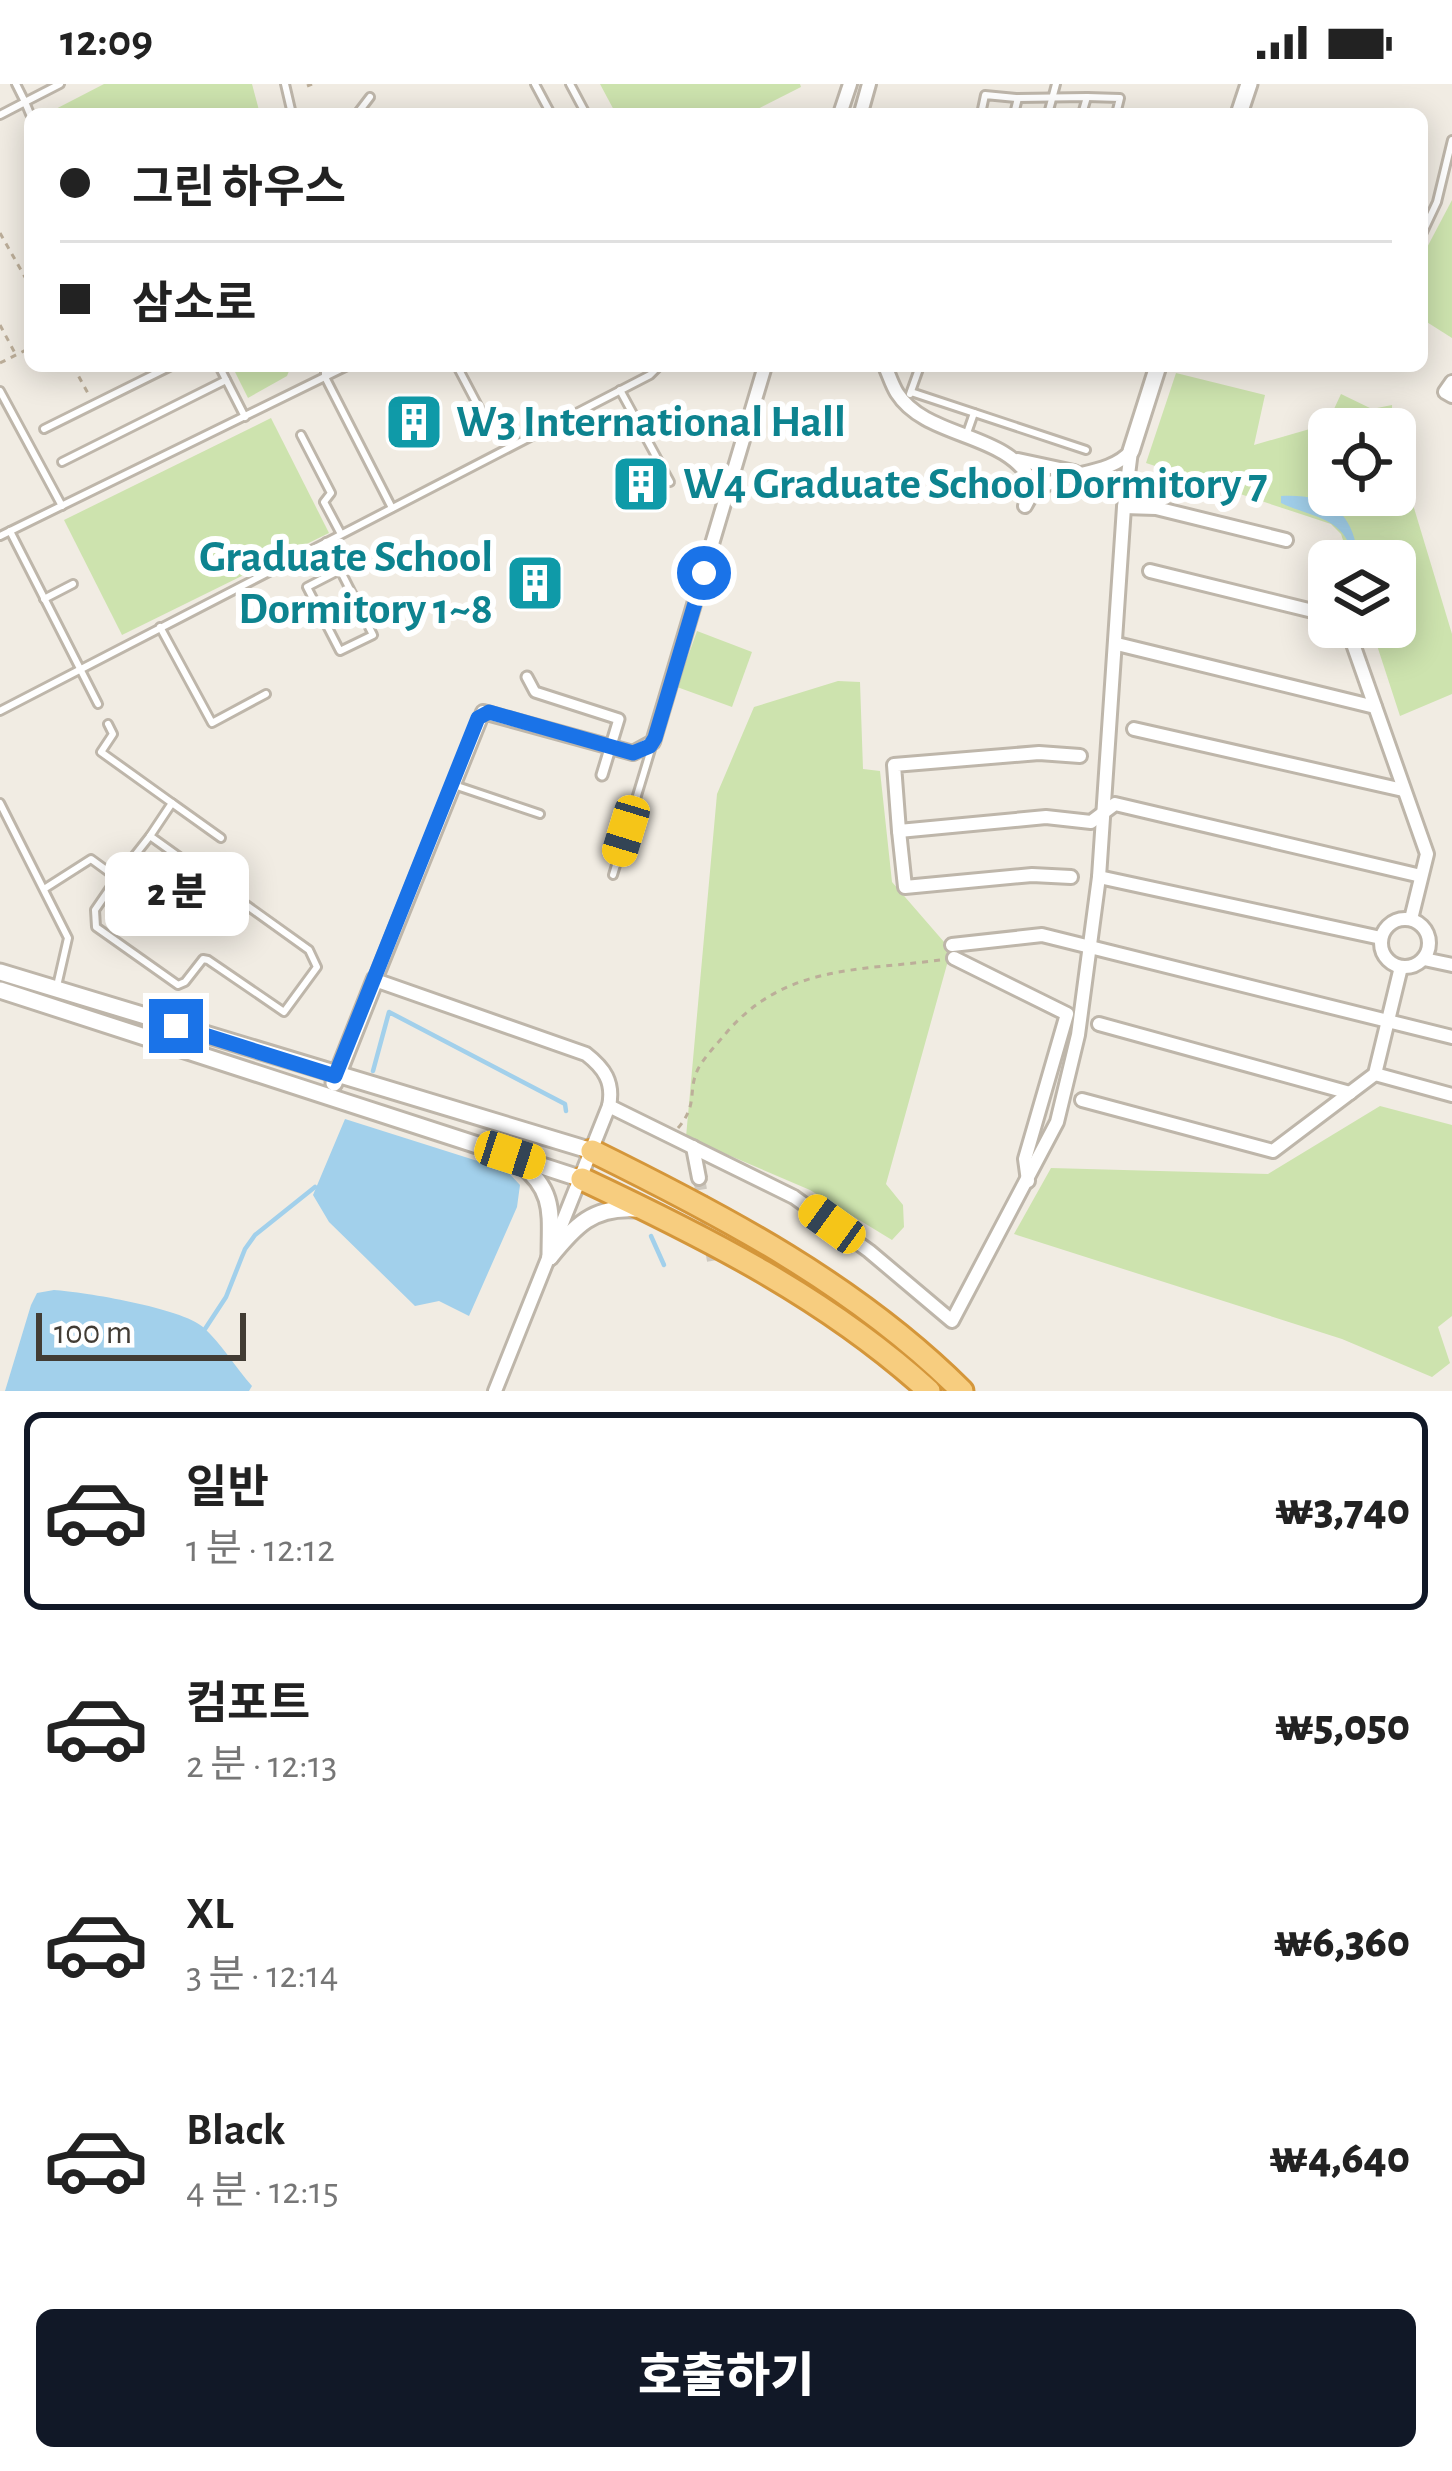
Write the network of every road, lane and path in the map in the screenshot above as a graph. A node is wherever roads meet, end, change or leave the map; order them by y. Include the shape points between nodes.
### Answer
1 (16, 84) edge
2 (59, 84) edge
3 (1056, 84) edge
4 (370, 97) dead end
5 (1087, 97) junction
6 (1018, 98) junction
7 (1052, 98) junction
8 (25, 102) junction
9 (28, 108) edge
10 (361, 108) edge
11 (983, 108) edge
12 (1016, 108) edge
13 (1050, 108) edge
14 (1084, 108) edge
15 (1118, 108) edge
16 (0, 115) edge
17 (1452, 140) edge
18 (1428, 221) edge
19 (0, 233) edge
20 (24, 275) edge
21 (0, 325) edge
22 (24, 351) edge
23 (16, 355) junction
24 (0, 363) edge
25 (76, 372) edge
26 (151, 372) edge
27 (222, 372) edge
28 (325, 372) edge
29 (335, 372) edge
30 (460, 372) edge
31 (649, 372) edge
32 (764, 372) edge
33 (888, 372) edge
34 (918, 372) edge
35 (1156, 372) edge
36 (325, 377) junction
37 (226, 380) junction
38 (1452, 382) edge
39 (620, 390) junction
40 (0, 391) edge
41 (1452, 396) edge
42 (909, 398) junction
43 (93, 404) junction
44 (974, 413) junction
45 (245, 417) junction
46 (487, 423) dead end
47 (44, 429) dead end
48 (301, 435) dead end
49 (966, 436) junction
50 (1087, 450) dead end
51 (1131, 451) junction
52 (1012, 458) junction
53 (62, 462) dead end
54 (1087, 472) junction
55 (670, 482) dead end
56 (62, 506) junction
57 (1124, 507) junction
58 (392, 508) junction
59 (10, 531) junction
60 (341, 534) junction
61 (0, 536) edge
62 (1286, 540) dead end
63 (326, 542) junction
64 (340, 570) junction
65 (1150, 572) dead end
66 (73, 584) dead end
67 (44, 599) junction
68 (1308, 610) edge
69 (160, 627) junction
70 (1117, 644) junction
71 (1354, 648) edge
72 (79, 669) junction
73 (527, 677) dead end
74 (266, 694) dead end
75 (98, 704) dead end
76 (1375, 706) junction
77 (0, 710) edge
78 (108, 724) dead end
79 (1134, 729) dead end
80 (653, 742) junction
81 (611, 747) junction
82 (1080, 756) dead end
83 (602, 775) dead end
84 (454, 785) junction
85 (1403, 790) junction
86 (0, 803) edge
87 (172, 803) junction
88 (1102, 811) junction
89 (540, 814) dead end
90 (899, 831) junction
91 (150, 836) junction
92 (220, 838) dead end
93 (613, 875) dead end
94 (1421, 876) junction
95 (1071, 877) dead end
96 (1099, 877) junction
97 (117, 878) junction
98 (44, 889) junction
99 (1411, 919) junction
100 (1381, 938) junction
101 (1091, 946) junction
102 (953, 952) junction
103 (1424, 958) junction
104 (1452, 965) edge
105 (1402, 967) junction
106 (0, 972) edge
107 (375, 980) junction
108 (0, 991) edge
109 (54, 998) junction
110 (1388, 1019) junction
111 (1099, 1024) dead end
112 (1452, 1037) edge
113 (1375, 1074) junction
114 (335, 1076) junction
115 (1349, 1093) junction
116 (1452, 1095) edge
117 (331, 1097) junction
118 (1082, 1100) dead end
119 (609, 1106) junction
120 (674, 1136) junction
121 (693, 1147) junction
122 (592, 1150) junction
123 (510, 1155) junction
124 (699, 1178) tunnel mouth
125 (582, 1179) junction
126 (1028, 1182) junction
127 (649, 1210) junction
128 (550, 1257) junction
129 (495, 1391) edge
130 (929, 1391) edge
131 (962, 1391) edge

1 - 8 lane
2 - 8 lane
3 - 7 lane
4 - 10 lane
5 - 7 lane
5 - 14 lane
5 - 15 lane via 1120,98
6 - 7 lane
6 - 11 lane via 986,95
6 - 12 lane
7 - 13 lane
8 - 9 lane
8 - 16 lane
17 - 18 lane
19 - 20 path
21 - 23 path
22 - 23 path
23 - 24 path
25 - 43 path
26 - 43 lane
27 - 37 lane
28 - 36 lane
29 - 36 lane
30 - 46 lane
31 - 39 lane
32 - 80 street
33 - 42 street via 898,395
34 - 42 lane
35 - 51 street
36 - 45 lane
36 - 58 lane
37 - 45 lane
37 - 53 lane
38 - 41 street via 1445,392
39 - 55 lane
39 - 58 lane
40 - 56 lane
42 - 44 lane
42 - 49 street
43 - 47 lane
44 - 49 lane
44 - 50 lane
45 - 56 lane
48 - 60 lane via 331,493 325,502
49 - 52 street
51 - 54 street via 1115,466
51 - 57 street
52 - 54 street
52 - 54 street via 1033,484 1027,502 1041,488
56 - 59 lane
57 - 62 street
57 - 70 street
58 - 60 lane
59 - 61 lane
59 - 67 lane
60 - 63 lane
63 - 64 lane
63 - 69 lane
64 - 64 lane via 373,635 340,651 307,587
65 - 68 street
66 - 67 lane
67 - 72 lane
69 - 72 lane
69 - 74 lane via 212,723
70 - 76 street
70 - 88 street
71 - 76 street
72 - 75 lane
72 - 77 lane
73 - 81 street via 535,692 620,719
76 - 85 street
78 - 87 lane via 113,734 101,752
79 - 85 street
80 - 81 street via 633,753
80 - 93 lane
81 - 83 street
81 - 84 street via 484,712
82 - 90 street via 894,765
84 - 89 lane
84 - 107 street
85 - 94 street via 1427,854
86 - 98 lane
87 - 91 lane
87 - 92 lane
88 - 90 street via 1091,822 1046,817
88 - 94 street via 1128,806
88 - 96 street
90 - 95 street via 905,887
91 - 97 lane
91 - 97 lane via 309,950 317,967 284,1012 208,960 178,985 96,927 95,910
94 - 99 street
96 - 100 street
96 - 101 street
97 - 98 lane via 91,860
98 - 109 lane via 68,938
99 - 100 street via 1389,924
99 - 103 street via 1429,935
100 - 105 street via 1383,953
101 - 102 street via 1042,935
101 - 110 street
101 - 126 street via 1060,1112
102 - 120 path via 803,978 748,1008 697,1072 692,1110
102 - 126 street via 1067,1014 1025,1159
103 - 104 street
103 - 105 street
105 - 110 street
106 - 109 street
107 - 114 street
107 - 119 street via 586,1054 609,1080
108 - 109 street
109 - 114 street
109 - 117 street
110 - 112 street
110 - 113 street
111 - 115 street
113 - 115 street
113 - 116 street
114 - 117 street
114 - 122 street
115 - 118 street via 1273,1151
117 - 123 street
119 - 120 street
119 - 122 street
120 - 121 street
121 - 124 street
121 - 126 street via 794,1197 952,1321
122 - 125 street
122 - 131 highway via 826,1280
123 - 125 street
123 - 128 street via 545,1189
125 - 127 highway
125 - 128 street
127 - 128 street via 586,1216
127 - 130 highway via 793,1286
128 - 129 street

